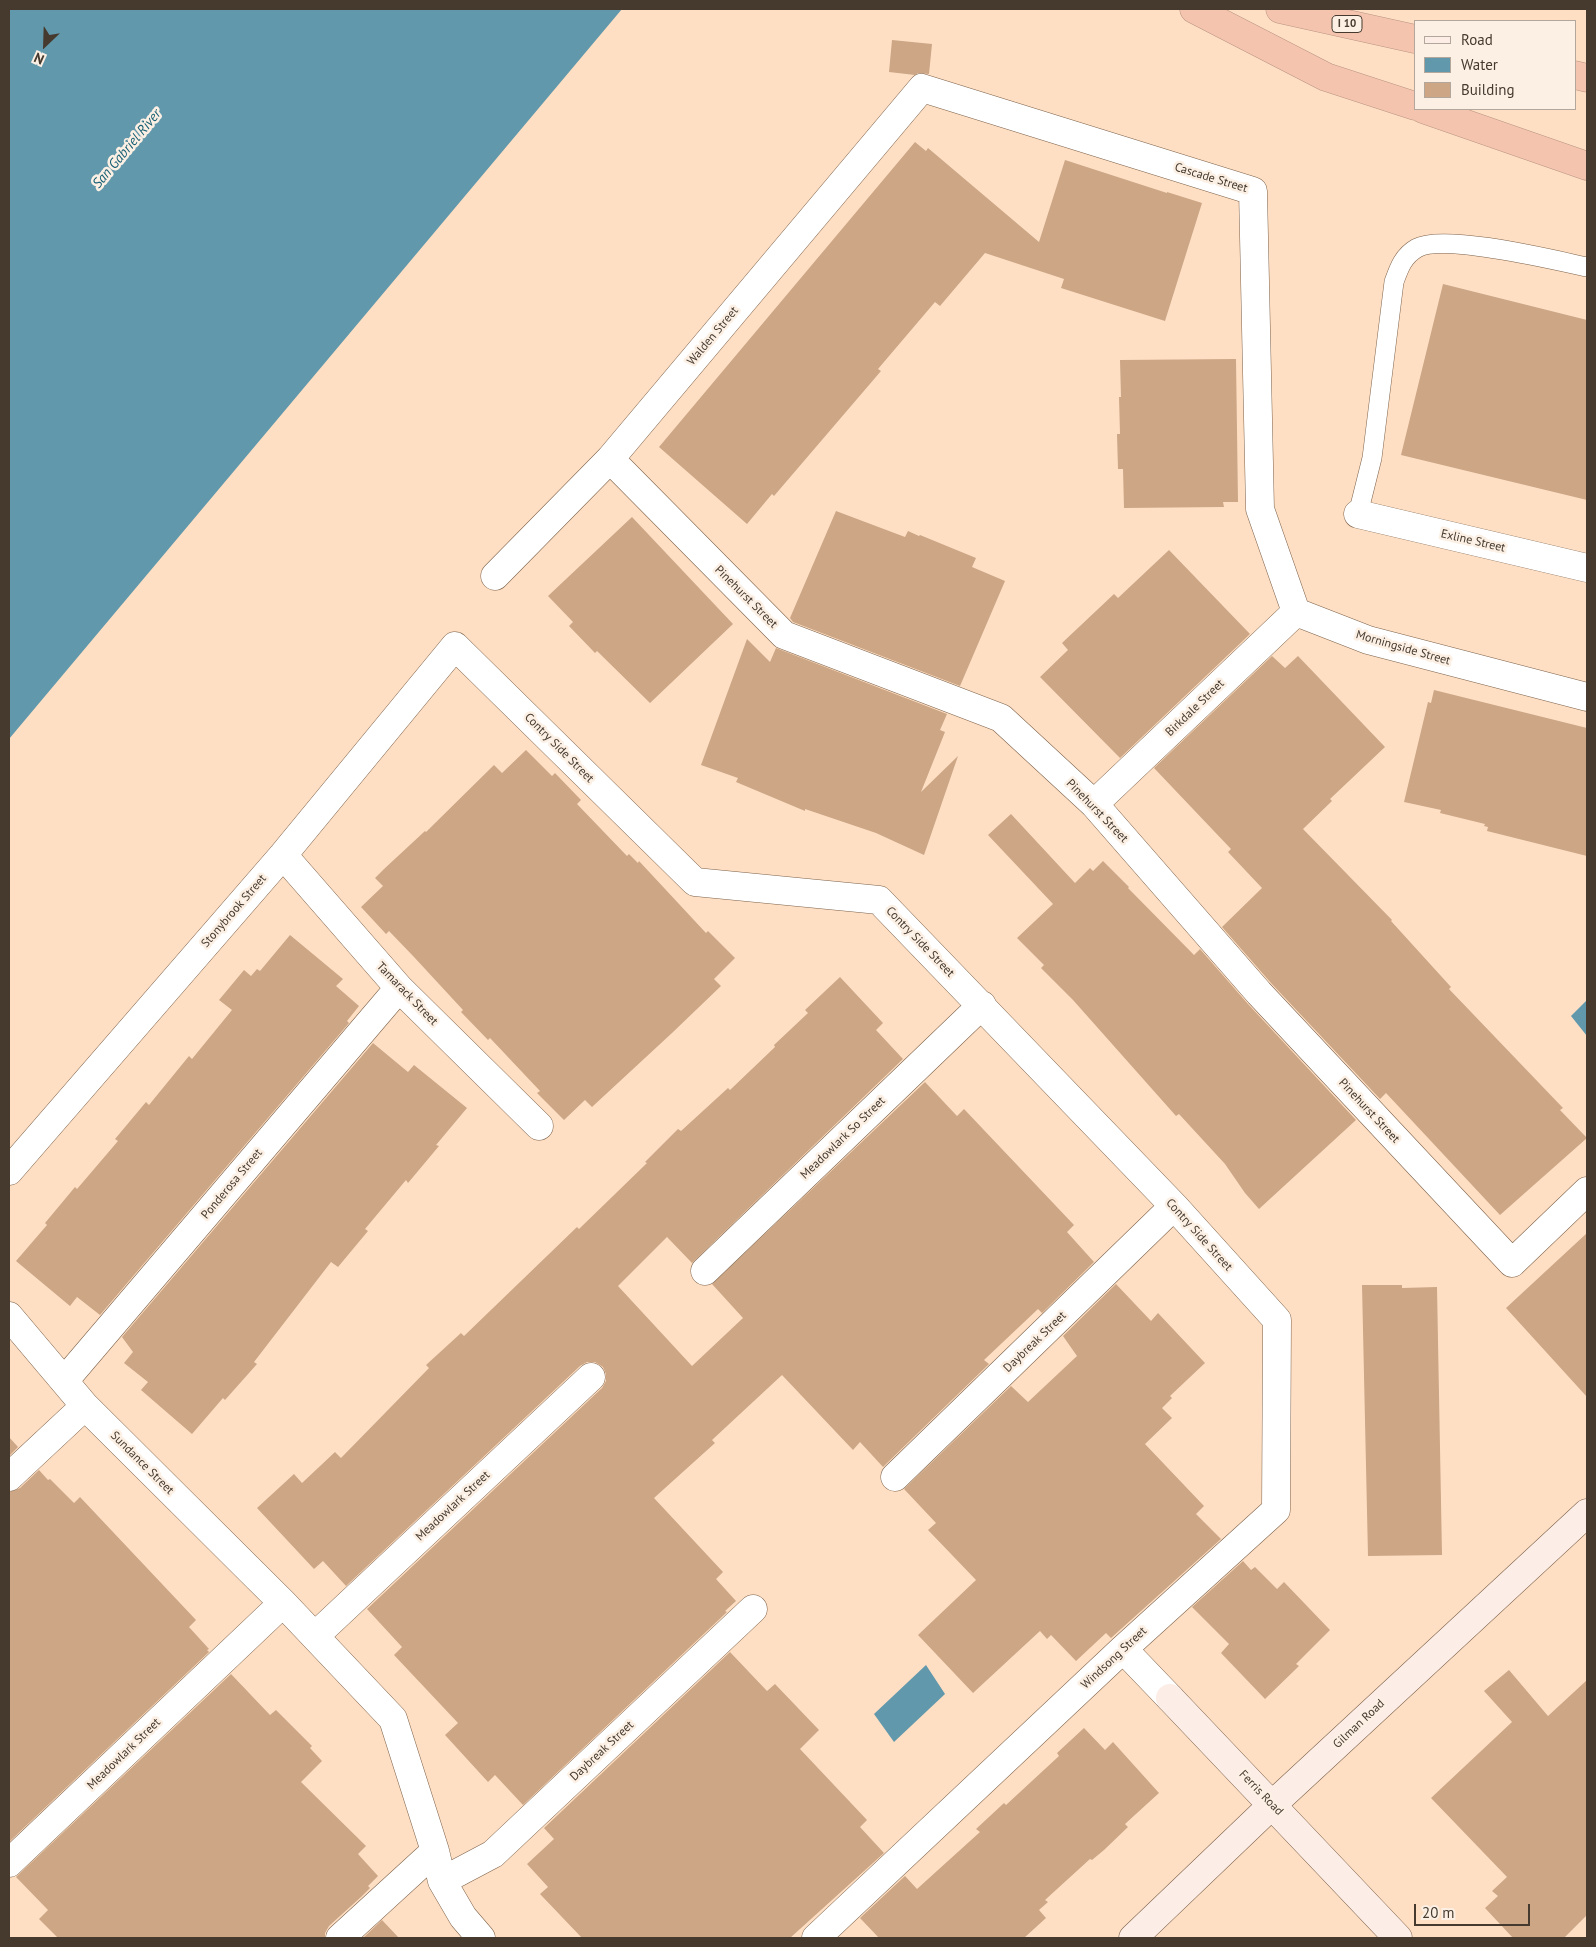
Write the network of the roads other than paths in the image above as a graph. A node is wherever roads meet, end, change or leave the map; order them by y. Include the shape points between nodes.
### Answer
1 (1194, 9) edge
2 (1280, 9) edge
3 (1414, 39) edge
4 (922, 88) joint
5 (1414, 106) edge
6 (1426, 110) edge
7 (1587, 166) edge
8 (1587, 267) edge
9 (610, 459) junction
10 (1358, 514) joint
11 (1587, 568) edge
12 (495, 576) dead end
13 (1296, 612) junction
14 (456, 646) joint
15 (1587, 697) edge
16 (1094, 804) junction
17 (283, 855) junction
18 (399, 988) junction
19 (982, 1005) junction
20 (538, 1126) dead end
21 (9, 1172) edge
22 (1587, 1191) edge
23 (1174, 1206) junction
24 (705, 1270) dead end
25 (9, 1316) edge
26 (1277, 1320) joint
27 (591, 1377) dead end
28 (65, 1380) junction
29 (85, 1406) junction
30 (9, 1477) edge
31 (895, 1478) dead end
32 (1587, 1513) edge
33 (283, 1603) junction
34 (753, 1609) dead end
35 (315, 1636) junction
36 (1122, 1649) junction
37 (1272, 1805) junction
38 (435, 1851) junction
39 (9, 1863) edge
40 (442, 1881) junction
41 (340, 1938) edge
42 (481, 1938) edge
43 (816, 1938) edge
44 (1133, 1938) edge
45 (1398, 1938) edge

1 - 5 highway via 1326,77
2 - 3 highway, I 10
4 - 9 street, Walden Street
4 - 13 street, Cascade Street via 1253,191 1260,509
6 - 7 highway
8 - 10 lane via 1465,244 1440,243 1418,247 1402,261 1394,282 1372,458
9 - 12 street, Walden Street
9 - 16 street, Pinehurst Street via 784,635 1001,718
10 - 11 street, Exline Street
13 - 15 street, Morningside Street via 1368,640
13 - 16 street, Birkdale Street
14 - 17 street, Stonybrook Street
14 - 19 street, Contry Side Street via 695,882 879,900
16 - 22 street, Pinehurst Street via 1259,993 1512,1263
17 - 18 street, Tamarack Street
17 - 21 street, Stonybrook Street
18 - 20 street, Tamarack Street
18 - 28 street, Ponderosa Street
19 - 23 street, Contry Side Street
19 - 24 street, Meadowlark So Street
23 - 26 street, Contry Side Street
23 - 31 street, Daybreak Street
25 - 28 street, Sundance Street
26 - 36 street, Windsong Street via 1276,1510
27 - 35 street, Meadowlark Street
28 - 29 street, Sundance Street
29 - 30 street
29 - 33 street, Sundance Street
32 - 37 street, Gilman Road
33 - 35 street
33 - 39 street, Meadowlark Street
34 - 40 street, Daybreak Street via 492,1854
35 - 38 street via 393,1718
36 - 37 street, Ferris Road
36 - 43 street, Windsong Street
37 - 44 street, Gilman Road
37 - 45 street, Ferris Road
38 - 40 street
38 - 41 street
40 - 42 street via 463,1917

